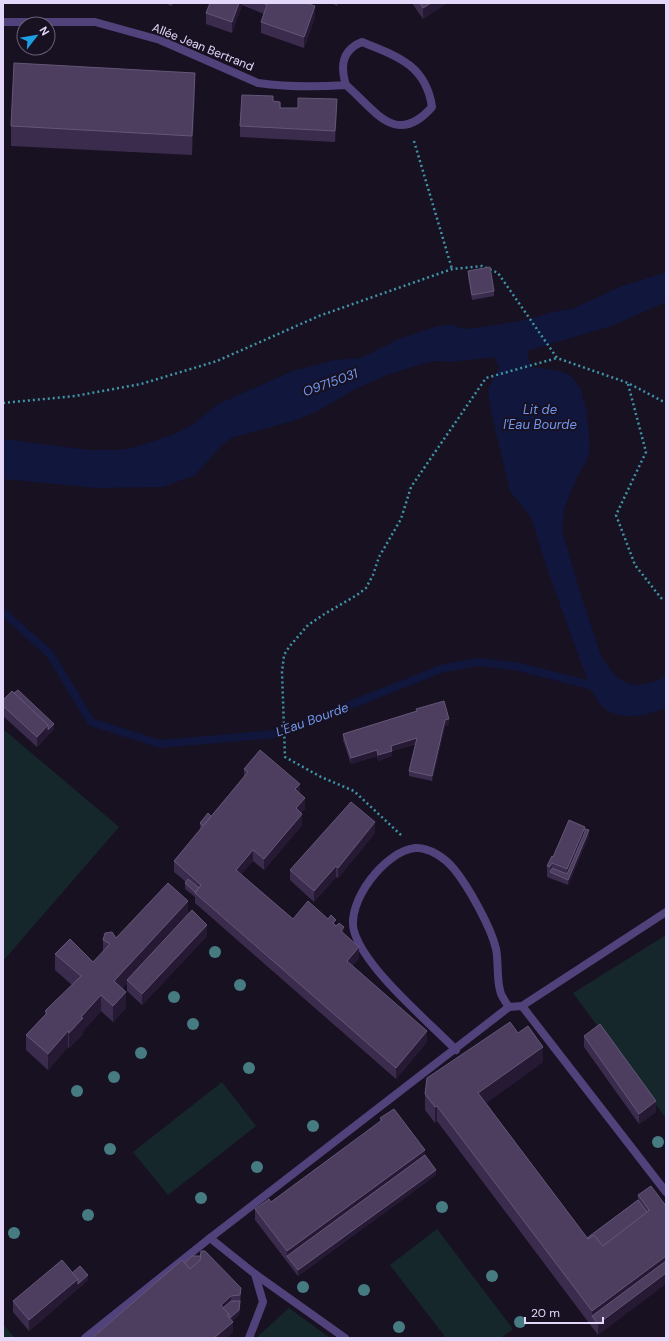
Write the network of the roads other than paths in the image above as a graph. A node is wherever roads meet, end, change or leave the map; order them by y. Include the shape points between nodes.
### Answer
1 (3, 22) edge
2 (346, 85) junction
3 (666, 912) edge
4 (522, 1006) junction
5 (509, 1007) junction
6 (456, 1050) junction
7 (666, 1192) edge
8 (210, 1238) junction
9 (255, 1274) junction
10 (84, 1338) edge
11 (249, 1338) edge
12 (345, 1338) edge

1 - 2 street, Allée Jean Bertrand via 95,22 160,40 258,83
2 - 2 street via 384,120 397,126 408,125 422,119 432,107 430,94 423,80 408,62 362,42 346,53 343,63
3 - 4 street
4 - 5 street
4 - 7 street
5 - 6 street
5 - 6 street via 501,993 496,948 473,898 454,869 440,856 414,848 398,854 384,864 368,882 358,900 353,916 358,942 372,963
6 - 8 street
8 - 9 street
8 - 10 street
9 - 11 street via 263,1302
9 - 12 street

